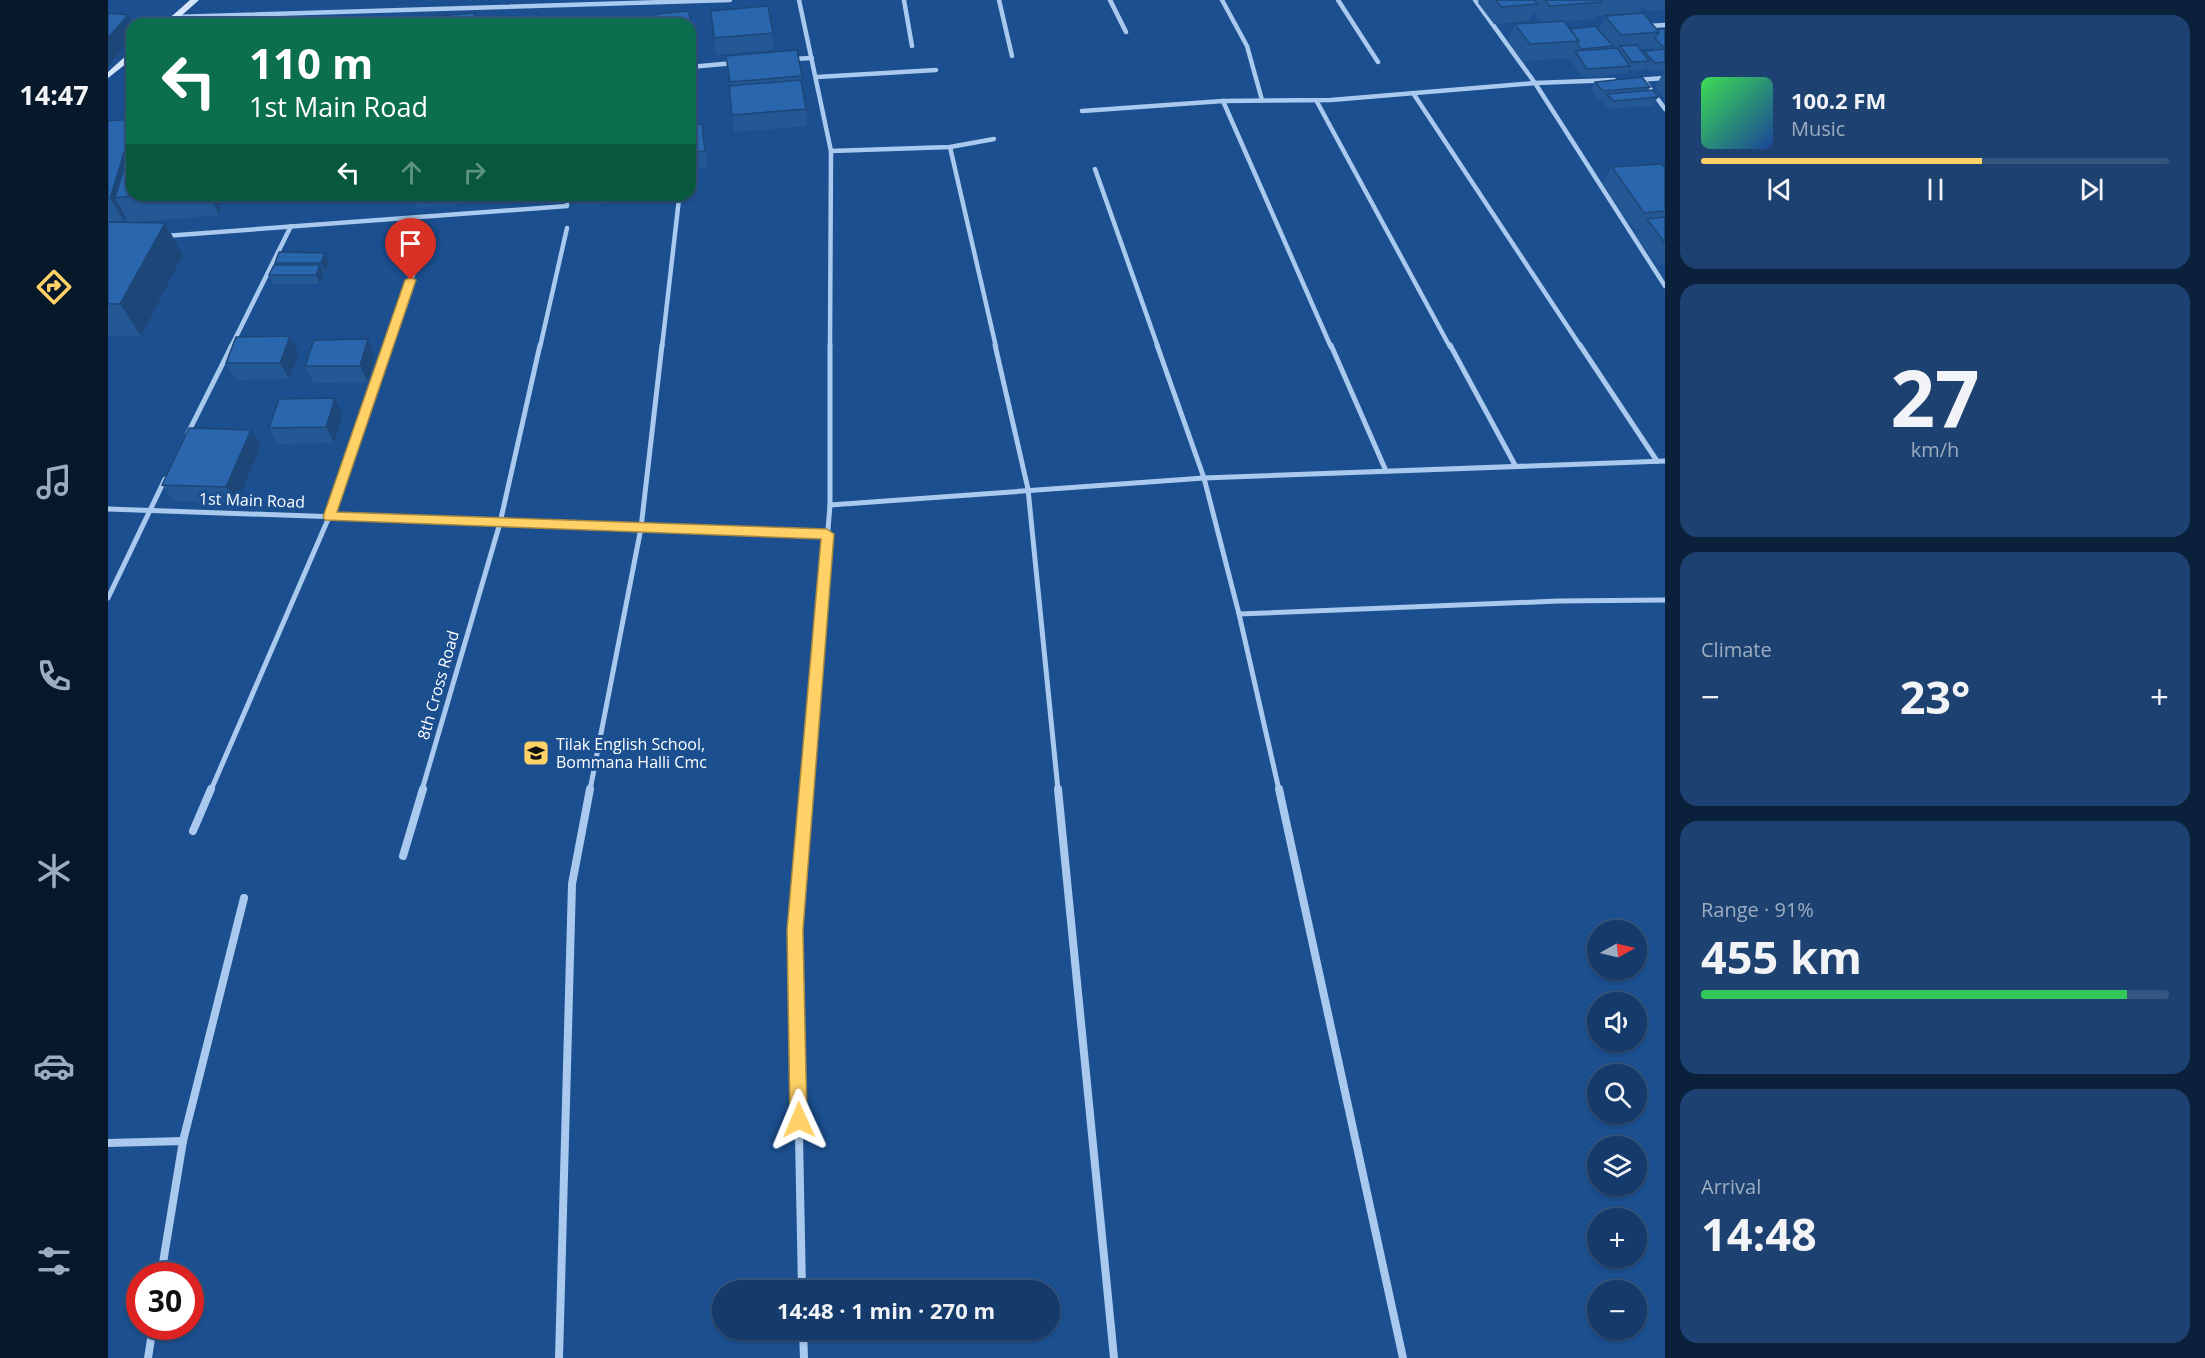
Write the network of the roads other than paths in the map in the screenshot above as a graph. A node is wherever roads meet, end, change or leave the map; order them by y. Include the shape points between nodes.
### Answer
1 (195, 0) edge
2 (730, 0) edge
3 (799, 0) edge
4 (904, 0) edge
5 (999, 0) edge
6 (1110, 0) edge
7 (1222, 0) edge
8 (1338, 0) edge
9 (1475, 0) edge
10 (174, 17) joint
11 (1665, 25) edge
12 (1641, 26) edge
13 (1126, 32) dead end
14 (1513, 34) edge
15 (1501, 35) junction
16 (912, 46) dead end
17 (1012, 56) dead end
18 (812, 58) junction
19 (790, 59) edge
20 (126, 60) edge
21 (1378, 62) dead end
22 (746, 63) edge
23 (696, 67) edge
24 (936, 70) dead end
25 (108, 76) edge
26 (817, 77) junction
27 (1665, 78) edge
28 (1643, 79) junction
29 (1622, 80) edge
30 (1632, 80) edge
31 (1535, 83) junction
32 (1413, 93) junction
33 (1262, 100) junction
34 (1316, 100) junction
35 (1222, 101) junction
36 (1665, 109) edge
37 (1082, 111) dead end
38 (994, 139) dead end
39 (950, 147) junction
40 (831, 151) junction
41 (1095, 170) dead end
42 (567, 201) edge
43 (679, 201) edge
44 (291, 226) junction
45 (567, 228) dead end
46 (154, 237) edge
47 (426, 237) dead end
48 (1665, 286) edge
49 (186, 437) edge
50 (1657, 461) junction
51 (1665, 461) edge
52 (1515, 465) junction
53 (171, 468) edge
54 (1386, 471) junction
55 (1204, 478) junction
56 (1028, 489) junction
57 (830, 505) junction
58 (108, 509) edge
59 (150, 510) junction
60 (329, 517) junction
61 (500, 523) junction
62 (640, 528) junction
63 (827, 534) junction
64 (108, 598) edge
65 (1665, 600) edge
66 (1239, 614) junction
67 (193, 831) dead end
68 (403, 856) dead end
69 (244, 898) dead end
70 (183, 1141) junction
71 (108, 1143) edge
72 (163, 1262) edge
73 (802, 1280) edge
74 (151, 1340) edge
75 (803, 1340) edge
76 (148, 1358) edge
77 (559, 1358) edge
78 (804, 1358) edge
79 (1114, 1358) edge
80 (1403, 1358) edge

1 - 10 street
2 - 10 street
3 - 18 street
4 - 16 street
5 - 17 street
6 - 13 street
7 - 33 street via 1247,46
8 - 21 street
9 - 15 street
11 - 12 street
14 - 15 street
15 - 31 street
18 - 19 street
18 - 26 street
20 - 25 street
22 - 23 street
24 - 26 street
26 - 40 street
27 - 28 street
28 - 30 street
28 - 36 street
29 - 31 street
31 - 32 street
31 - 48 street
32 - 34 street
32 - 50 street
33 - 34 street
33 - 35 street
34 - 52 street
35 - 37 street
35 - 54 street
38 - 39 street
39 - 40 street
39 - 56 street
40 - 57 street
41 - 55 street
42 - 44 street via 567,206
43 - 62 street
44 - 46 street
44 - 49 street
45 - 61 street, 8th Cross Road
47 - 60 street
50 - 51 street
50 - 52 street
52 - 54 street
53 - 59 street
54 - 55 street
55 - 56 street
55 - 66 street
56 - 57 street
56 - 79 street
57 - 63 street
58 - 59 street, 1st Main Road
59 - 60 street, 1st Main Road
59 - 64 street
60 - 61 street, 1st Main Road
60 - 67 street
61 - 62 street, 1st Main Road
61 - 68 street, 8th Cross Road
62 - 63 street, 1st Main Road
62 - 77 street via 572,884
63 - 73 street via 795,930
65 - 66 street
66 - 80 street
69 - 70 street
70 - 71 street
70 - 72 street
74 - 76 street
75 - 78 street

